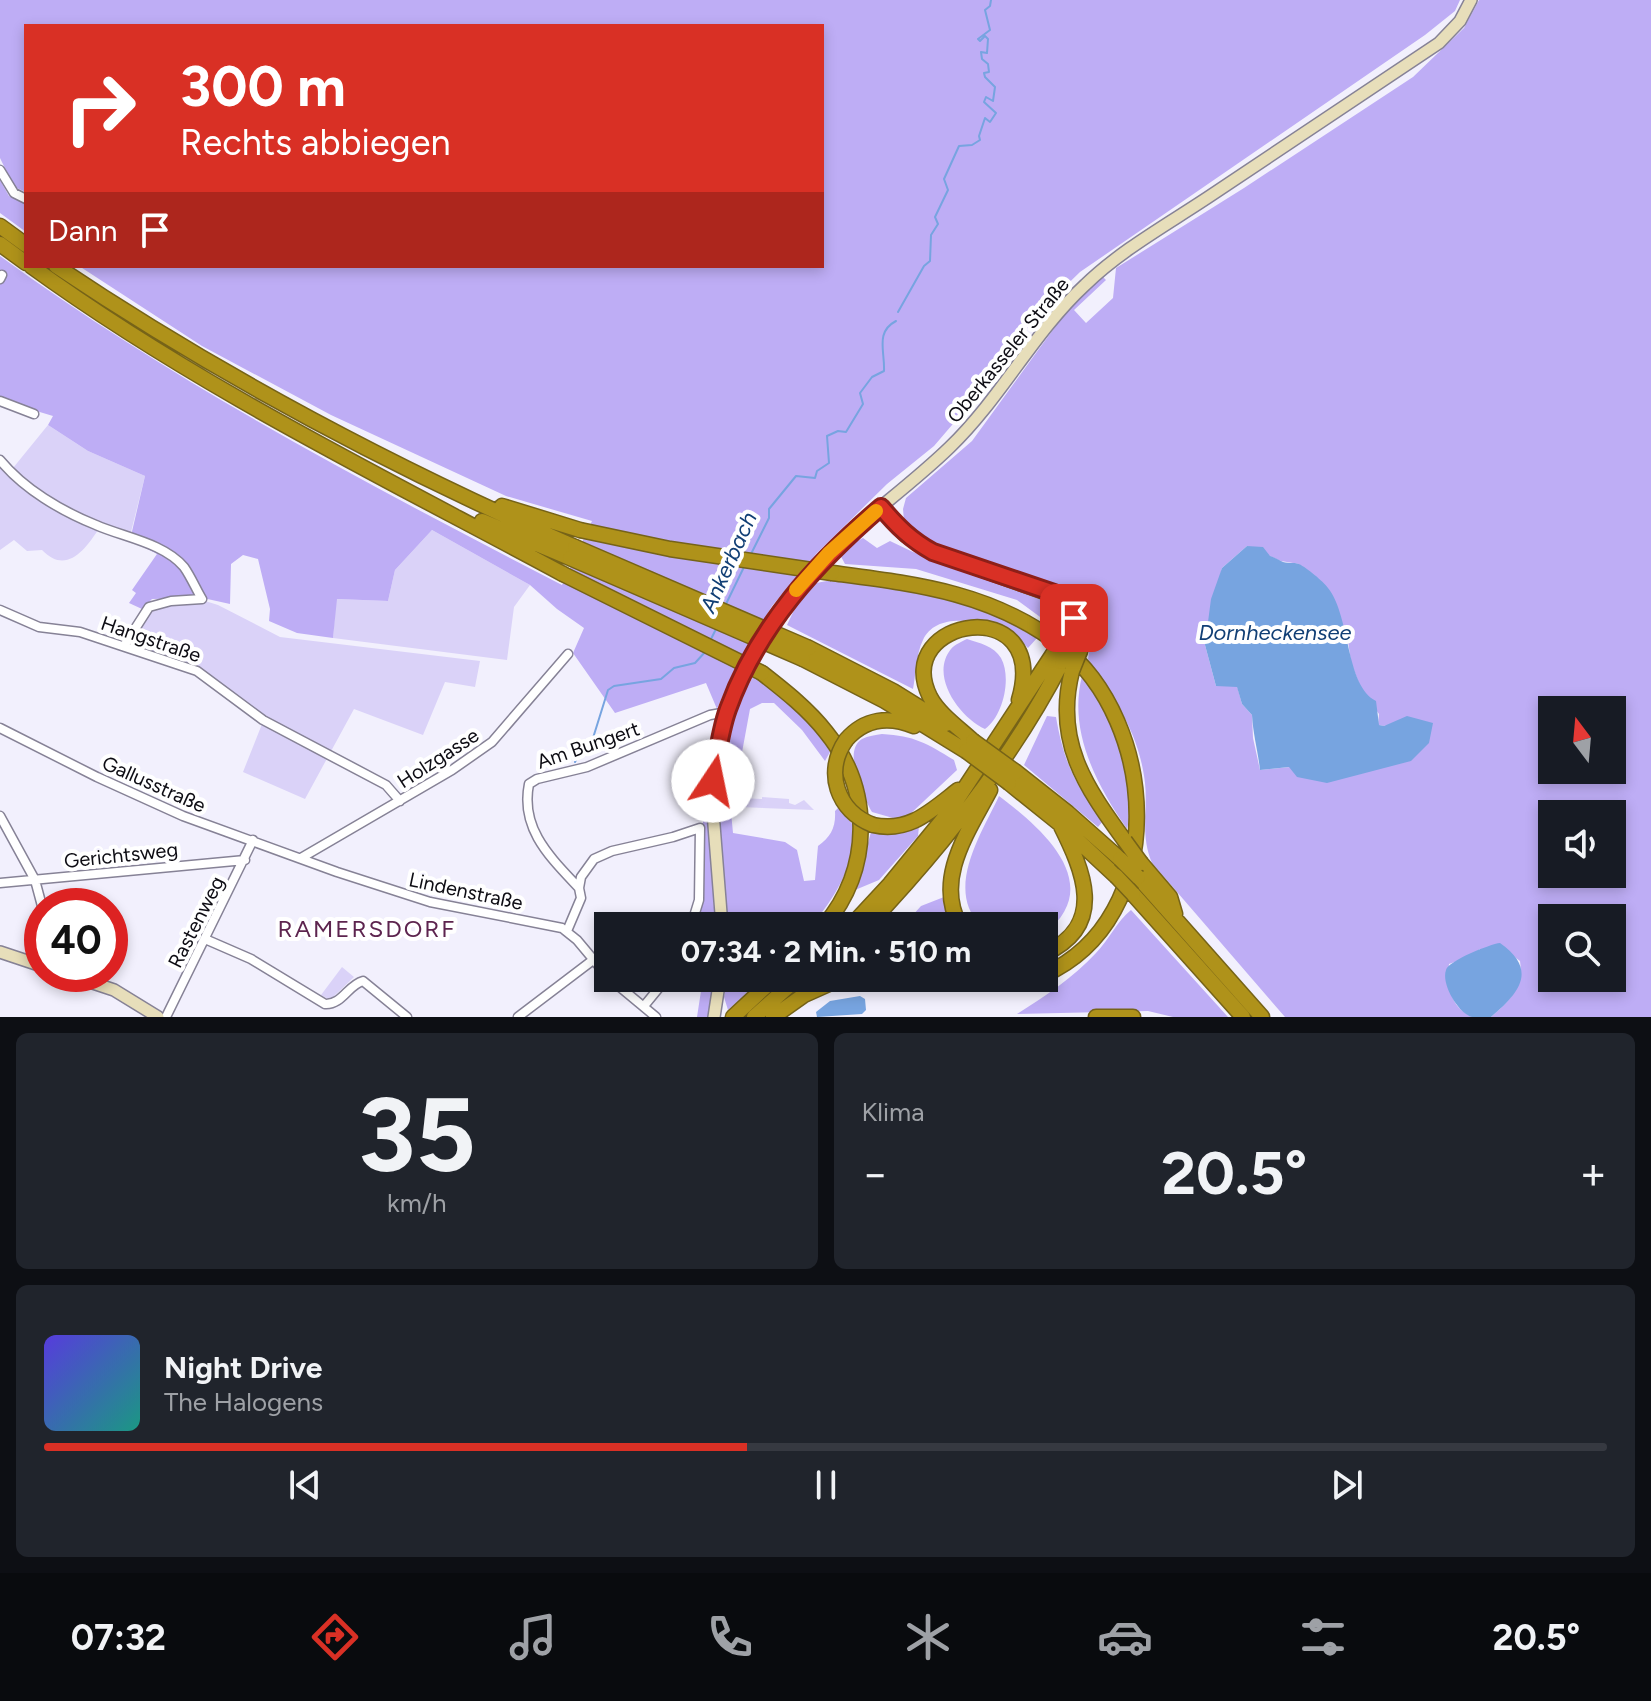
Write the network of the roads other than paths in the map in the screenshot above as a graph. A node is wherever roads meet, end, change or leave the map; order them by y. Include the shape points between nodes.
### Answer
1 (1471, 0) edge
2 (0, 170) edge
3 (24, 198) edge
4 (0, 226) edge
5 (0, 244) edge
6 (24, 244) edge
7 (24, 261) edge
8 (34, 268) edge
9 (59, 268) edge
10 (0, 401) edge
11 (34, 414) dead end
12 (0, 460) edge
13 (441, 486) junction
14 (404, 488) junction
15 (881, 507) junction
16 (572, 552) junction
17 (1054, 593) junction
18 (0, 610) edge
19 (1072, 638) junction
20 (124, 646) junction
21 (806, 653) junction
22 (568, 654) dead end
23 (1063, 662) junction
24 (727, 712) junction
25 (1014, 716) junction
26 (0, 728) edge
27 (949, 740) junction
28 (969, 746) junction
29 (999, 767) junction
30 (971, 780) junction
31 (400, 801) junction
32 (0, 816) edge
33 (1064, 818) junction
34 (253, 840) junction
35 (301, 858) junction
36 (245, 860) junction
37 (1140, 870) junction
38 (35, 880) junction
39 (0, 883) edge
40 (37, 888) edge
41 (579, 888) junction
42 (695, 912) edge
43 (721, 912) edge
44 (833, 912) edge
45 (864, 912) edge
46 (879, 912) edge
47 (954, 912) edge
48 (567, 931) junction
49 (205, 939) junction
50 (1058, 944) edge
51 (0, 952) edge
52 (24, 960) edge
53 (593, 960) joint
54 (1058, 968) edge
55 (117, 992) edge
56 (626, 992) edge
57 (656, 992) edge
58 (718, 992) edge
59 (760, 992) edge
60 (782, 992) edge
61 (800, 992) edge
62 (811, 992) edge
63 (644, 1006) junction
64 (734, 1016) edge
65 (774, 1016) edge
66 (158, 1017) edge
67 (166, 1017) edge
68 (407, 1017) edge
69 (518, 1017) edge
70 (656, 1017) edge
71 (714, 1017) edge
72 (754, 1017) edge
73 (1096, 1017) edge
74 (1133, 1017) edge
75 (1243, 1017) edge
76 (1262, 1017) edge

1 - 15 street, Oberkasseler Straße via 1439,43 1093,278 1054,318 976,420
2 - 3 street via 14,193
4 - 6 highway
5 - 7 highway
8 - 14 highway via 145,342
9 - 13 highway via 228,374
10 - 11 street
12 - 20 street via 57,506 154,547 184,567 202,599 149,607
13 - 16 highway
13 - 54 highway, bridge via 580,530 670,549 954,593 1010,614 1073,656 1092,678 1126,743 1136,785 1137,824 1123,890 1111,915 1099,933
14 - 16 highway
14 - 44 highway, bridge via 762,673 803,707 845,760 862,829 847,891
15 - 17 highway via 906,535 933,552
15 - 24 street, Oberkasseler Straße via 794,593 755,653
16 - 21 highway, bridge
17 - 19 highway via 1070,604
17 - 19 highway via 1075,597 1084,611 1085,632
18 - 20 street, Hangstraße via 39,627 80,632
19 - 23 highway, bridge
19 - 23 highway, bridge
20 - 31 street, Hangstraße via 197,671 263,720 386,785
21 - 27 highway
21 - 28 highway via 893,691
22 - 31 street, Holzgasse via 492,742
23 - 25 highway
23 - 29 highway
23 - 37 highway, bridge via 1073,754 1088,788
24 - 41 street, Am Bungert via 529,784 528,821
24 - 43 street, Oberkasseler Straße via 712,800
25 - 28 highway via 1024,678 1013,644 982,626 947,634 929,656 926,684 934,703
25 - 30 highway
26 - 34 street, Gallusstraße via 160,806
27 - 28 highway
27 - 30 highway, bridge via 905,722 868,723 846,740 835,763 837,791 859,819 894,827 914,822
28 - 33 highway, bridge
29 - 46 highway
29 - 47 highway via 952,871 949,889
30 - 45 highway
31 - 35 street, Holzgasse
32 - 38 street
33 - 37 highway, bridge
33 - 50 highway via 1082,870 1085,900 1080,919
33 - 75 highway, bridge
34 - 35 street, Gallusstraße
34 - 36 street, Rastenweg
35 - 48 street, Lindenstraße via 419,899
36 - 38 street, Gerichtsweg
36 - 49 street, Rastenweg
37 - 76 highway via 1170,897 1177,918
38 - 39 street, Gerichtsweg
38 - 40 street
41 - 42 street via 586,867 601,855 700,828
41 - 48 street via 579,907
48 - 53 street
49 - 67 street, Rastenweg
49 - 68 street via 251,959 325,1004 336,1003 363,981
51 - 52 street
53 - 69 street
55 - 66 street
56 - 63 street
57 - 63 street
58 - 71 street
59 - 64 highway
60 - 72 highway
61 - 65 highway
62 - 65 highway
63 - 70 street
73 - 74 highway

